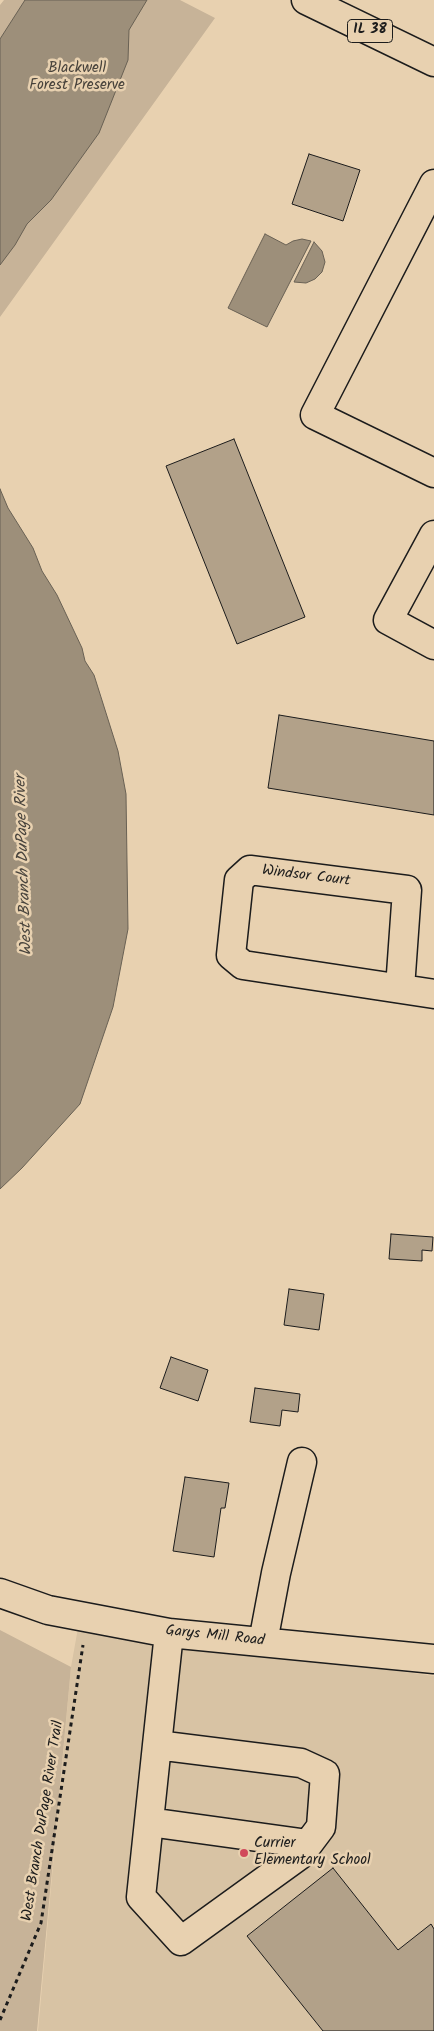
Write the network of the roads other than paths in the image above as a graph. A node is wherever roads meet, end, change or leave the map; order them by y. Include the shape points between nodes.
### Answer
1 (306, 0) edge
2 (434, 62) edge
3 (434, 184) edge
4 (434, 473) edge
5 (434, 535) edge
6 (434, 645) edge
7 (400, 988) junction
8 (434, 994) edge
9 (302, 1462) dead end
10 (0, 1592) edge
11 (169, 1634) junction
12 (263, 1642) junction
13 (434, 1660) edge
14 (157, 1745) junction
15 (149, 1822) junction
16 (308, 1844) junction

1 - 2 street, IL 38
3 - 4 street via 315,415
5 - 6 street via 388,620
7 - 7 street, Windsor Court via 243,965 231,955 239,880 250,870 407,890
7 - 8 street, Windsor Court
9 - 12 street
10 - 11 street, Garys Mill Road via 48,1610
11 - 12 street, Garys Mill Road
11 - 14 street
12 - 13 street, Garys Mill Road
14 - 15 street
14 - 16 street via 301,1763 325,1774 321,1827
15 - 16 street
15 - 16 street via 141,1897 181,1941 300,1855

